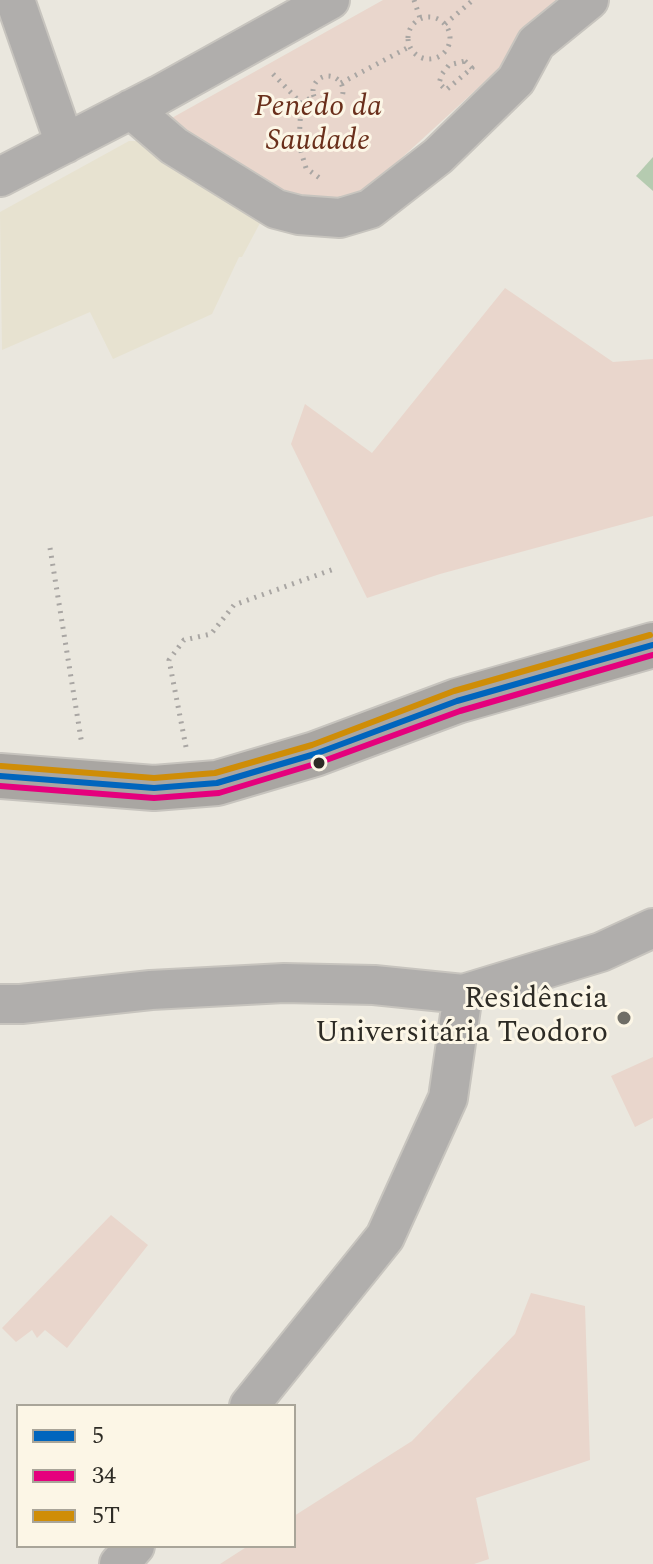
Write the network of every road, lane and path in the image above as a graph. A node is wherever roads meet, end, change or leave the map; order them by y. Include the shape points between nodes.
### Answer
1 (15, 0) edge
2 (330, 0) edge
3 (414, 0) edge
4 (473, 0) edge
5 (589, 0) edge
6 (420, 18) junction
7 (445, 24) junction
8 (248, 46) junction
9 (409, 47) junction
10 (441, 55) junction
11 (449, 65) junction
12 (341, 83) junction
13 (314, 96) junction
14 (301, 103) junction
15 (131, 109) junction
16 (65, 144) junction
17 (0, 177) edge
18 (325, 182) dead end
19 (50, 548) dead end
20 (334, 569) dead end
21 (653, 645) edge
22 (84, 755) dead end
23 (188, 755) dead end
24 (0, 776) edge
25 (653, 928) edge
26 (463, 994) junction
27 (0, 1004) edge
28 (251, 1404) edge
29 (133, 1548) edge
30 (119, 1564) edge

1 - 16 street
2 - 8 street
3 - 6 path
4 - 7 path
5 - 15 street via 536,43 516,80 438,156 370,209 340,218 276,209 174,146
6 - 7 path via 433,17
6 - 9 path via 410,27
7 - 10 path via 450,37
8 - 14 path
8 - 15 street
9 - 10 path via 427,59
9 - 12 path
10 - 11 path
11 - 11 path via 465,61 472,68 446,90 439,83
12 - 13 path via 324,76 314,86
12 - 13 path via 342,98 335,104 320,103
13 - 14 path
14 - 18 path via 299,145 306,168
15 - 16 street
16 - 17 street
19 - 22 path
20 - 23 path via 234,605 211,634 184,640 169,660
21 - 24 main road via 457,701 315,754 217,783 154,788
25 - 26 street via 601,952
26 - 27 street via 284,983
26 - 28 street via 448,1098 385,1237
29 - 30 street

